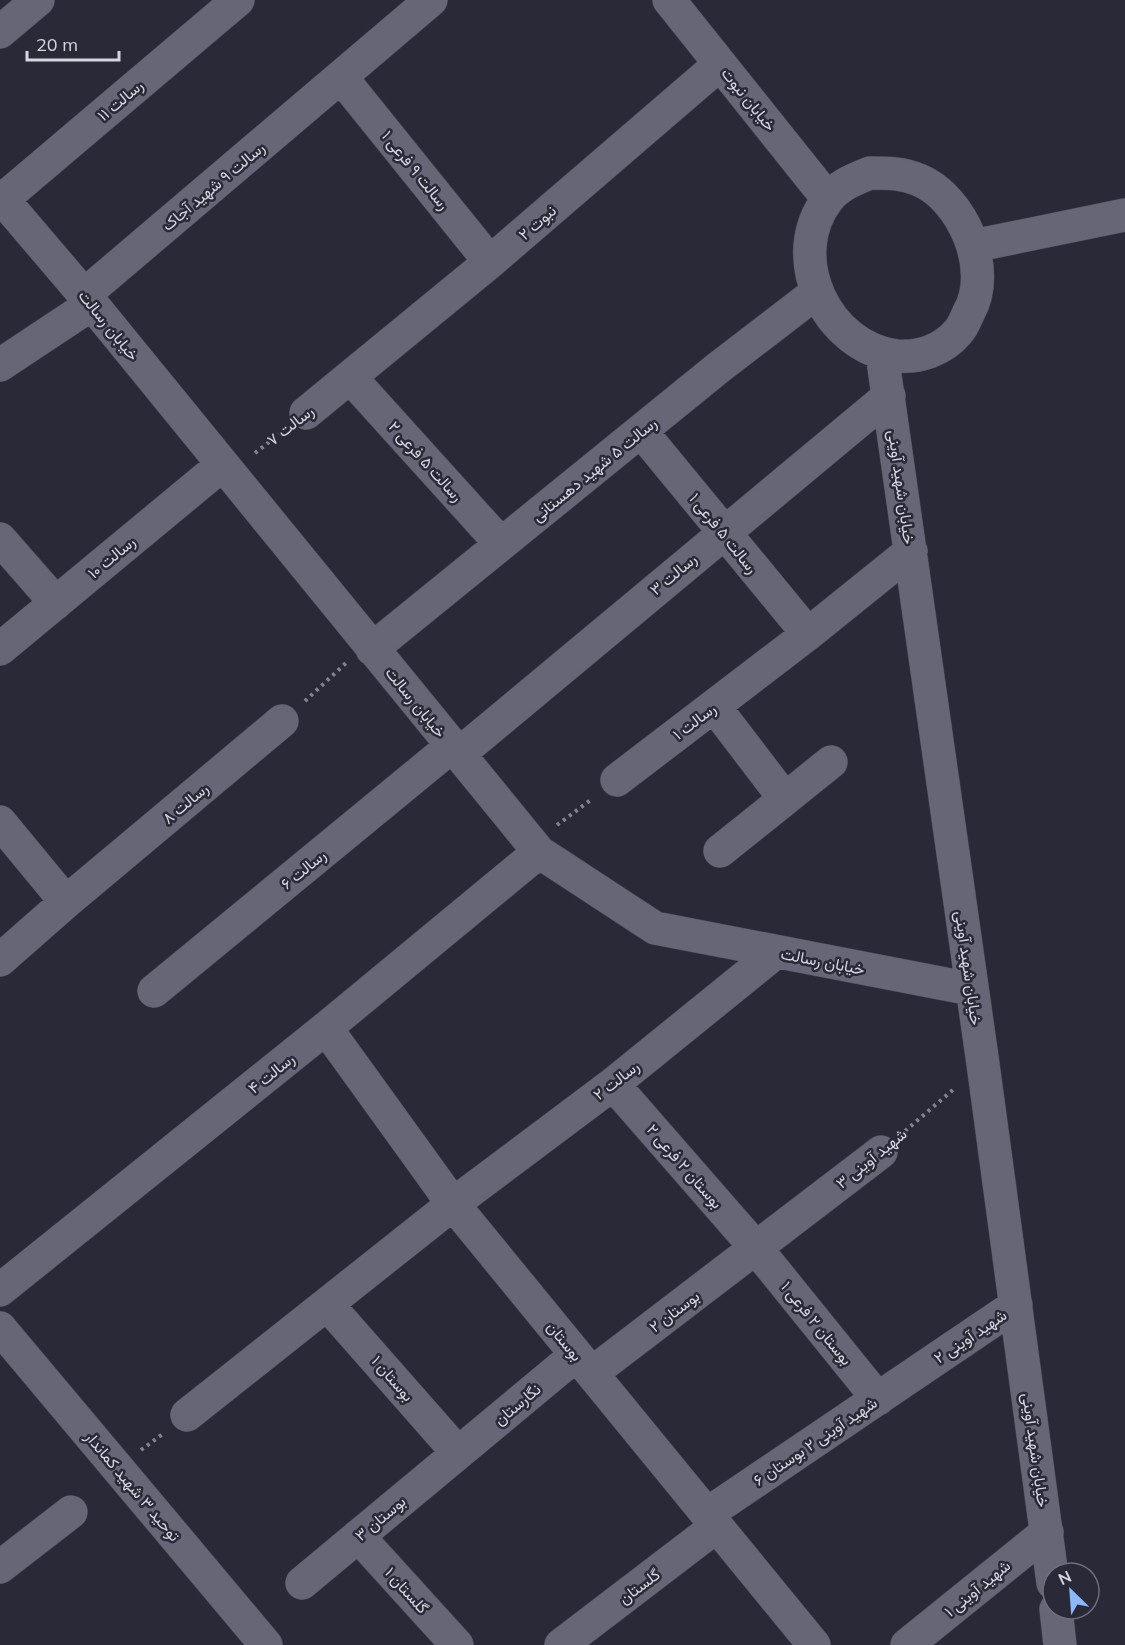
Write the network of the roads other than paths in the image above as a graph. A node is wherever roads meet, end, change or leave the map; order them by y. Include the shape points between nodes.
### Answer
1 (38, 0) edge
2 (238, 0) edge
3 (431, 0) edge
4 (669, 0) edge
5 (0, 32) edge
6 (720, 64) junction
7 (341, 77) junction
8 (1, 198) edge
9 (828, 199) junction
10 (1125, 215) edge
11 (973, 246) junction
12 (490, 262) junction
13 (817, 292) junction
14 (88, 299) junction
15 (882, 354) junction
16 (3, 363) edge
17 (351, 378) junction
18 (889, 396) junction
19 (306, 413) road end
20 (641, 431) junction
21 (226, 469) junction
22 (724, 532) junction
23 (0, 538) edge
24 (501, 544) junction
25 (911, 551) junction
26 (56, 603) junction
27 (808, 634) junction
28 (370, 646) junction
29 (0, 649) edge
30 (714, 706) junction
31 (282, 721) road end
32 (455, 750) junction
33 (831, 762) dead end
34 (617, 780) road end
35 (785, 799) junction
36 (0, 822) edge
37 (535, 848) junction
38 (720, 851) dead end
39 (66, 902) junction
40 (776, 952) junction
41 (0, 960) edge
42 (971, 989) junction
43 (154, 992) dead end
44 (326, 1028) junction
45 (613, 1084) junction
46 (881, 1152) road end
47 (453, 1204) junction
48 (756, 1248) junction
49 (0, 1290) edge
50 (327, 1304) junction
51 (1016, 1305) junction
52 (0, 1329) edge
53 (584, 1364) junction
54 (924, 1367) joint
55 (878, 1399) junction
56 (187, 1415) dead end
57 (458, 1453) junction
58 (71, 1512) dead end
59 (712, 1520) junction
60 (1047, 1532) junction
61 (358, 1536) junction
62 (1050, 1561) edge
63 (0, 1567) edge
64 (302, 1583) dead end
65 (1057, 1621) edge
66 (266, 1645) edge
67 (456, 1645) edge
68 (561, 1645) edge
69 (814, 1645) edge
70 (908, 1645) edge
71 (1060, 1645) edge

1 - 5 street
2 - 8 street, رسالت ۱۱
3 - 7 street, رسالت ۹ شهید آجاک
4 - 6 street, خیابان نبوت
6 - 9 street, خیابان نبوت
6 - 12 street, نبوت ۲
7 - 12 street, رسالت ۹ فرعی ۱
7 - 14 street, رسالت ۹ شهید آجاک
8 - 14 street, خیابان رسالت
9 - 11 street via 847,182 870,173 896,173 921,181 944,197 962,219
9 - 13 street via 814,226 810,259
10 - 11 street
11 - 15 street via 978,277 972,307 958,332 937,349 911,357
12 - 17 street, نبوت ۲
13 - 15 street via 843,332
13 - 20 street, رسالت ۵ شهید دهستانی
14 - 16 street, رسالت ۹ شهید آجاک
14 - 21 street, خیابان رسالت
15 - 18 street, خیابان شهید آوینی
17 - 19 street, رسالت ۷
17 - 24 street, رسالت ۵ فرعی ۲
18 - 22 street, رسالت ۳
18 - 25 street, خیابان شهید آوینی
20 - 22 street, رسالت ۵ فرعی ۱
20 - 24 street, رسالت ۵ شهید دهستانی
21 - 26 street, رسالت ۱۰
21 - 28 street, خیابان رسالت
22 - 27 street, رسالت ۵ فرعی ۱
22 - 32 street, رسالت ۳
23 - 26 street
24 - 28 street, رسالت ۵ شهید دهستانی
25 - 27 street, رسالت ۱
25 - 42 street, خیابان شهید آوینی
26 - 29 street, رسالت ۱۰
27 - 30 street, رسالت ۱
28 - 32 street, خیابان رسالت
30 - 34 street, رسالت ۱
30 - 35 street
31 - 39 street, رسالت ۸
32 - 37 street, خیابان رسالت
32 - 43 street, رسالت ۶
33 - 35 street
35 - 38 street
36 - 39 street
37 - 40 street, خیابان رسالت via 656,928
37 - 44 street, رسالت ۴
39 - 41 street, رسالت ۸
40 - 42 street, خیابان رسالت
40 - 45 street, رسالت ۲
42 - 51 street, خیابان شهید آوینی
44 - 47 street, بوستان
44 - 49 street, رسالت ۴
45 - 47 street, رسالت ۲
45 - 48 street, بوستان ۲ فرعی ۲
46 - 48 street, شهید آوینی ۳
47 - 50 street
47 - 53 street, بوستان
48 - 53 street, بوستان ۲
48 - 55 street, بوستان ۲ فرعی ۱
50 - 56 street
50 - 57 street, بوستان ۱
51 - 54 street, شهید آوینی ۲
51 - 60 street, خیابان شهید آوینی
52 - 66 street, توحید ۳ شهید کماندار
53 - 57 street, نگارستان via 518,1403
53 - 59 street, بوستان
54 - 55 street, شهید آوینی ۲ بوستان ۶
55 - 59 street, شهید آوینی ۲ بوستان ۶
57 - 61 street, بوستان ۳
58 - 63 street
59 - 68 street, گلستان
59 - 69 street, بوستان
60 - 62 street, خیابان شهید آوینی
60 - 70 street, شهید آوینی ۱
61 - 64 street, بوستان ۳
61 - 67 street, گلستان ۱
65 - 71 street

